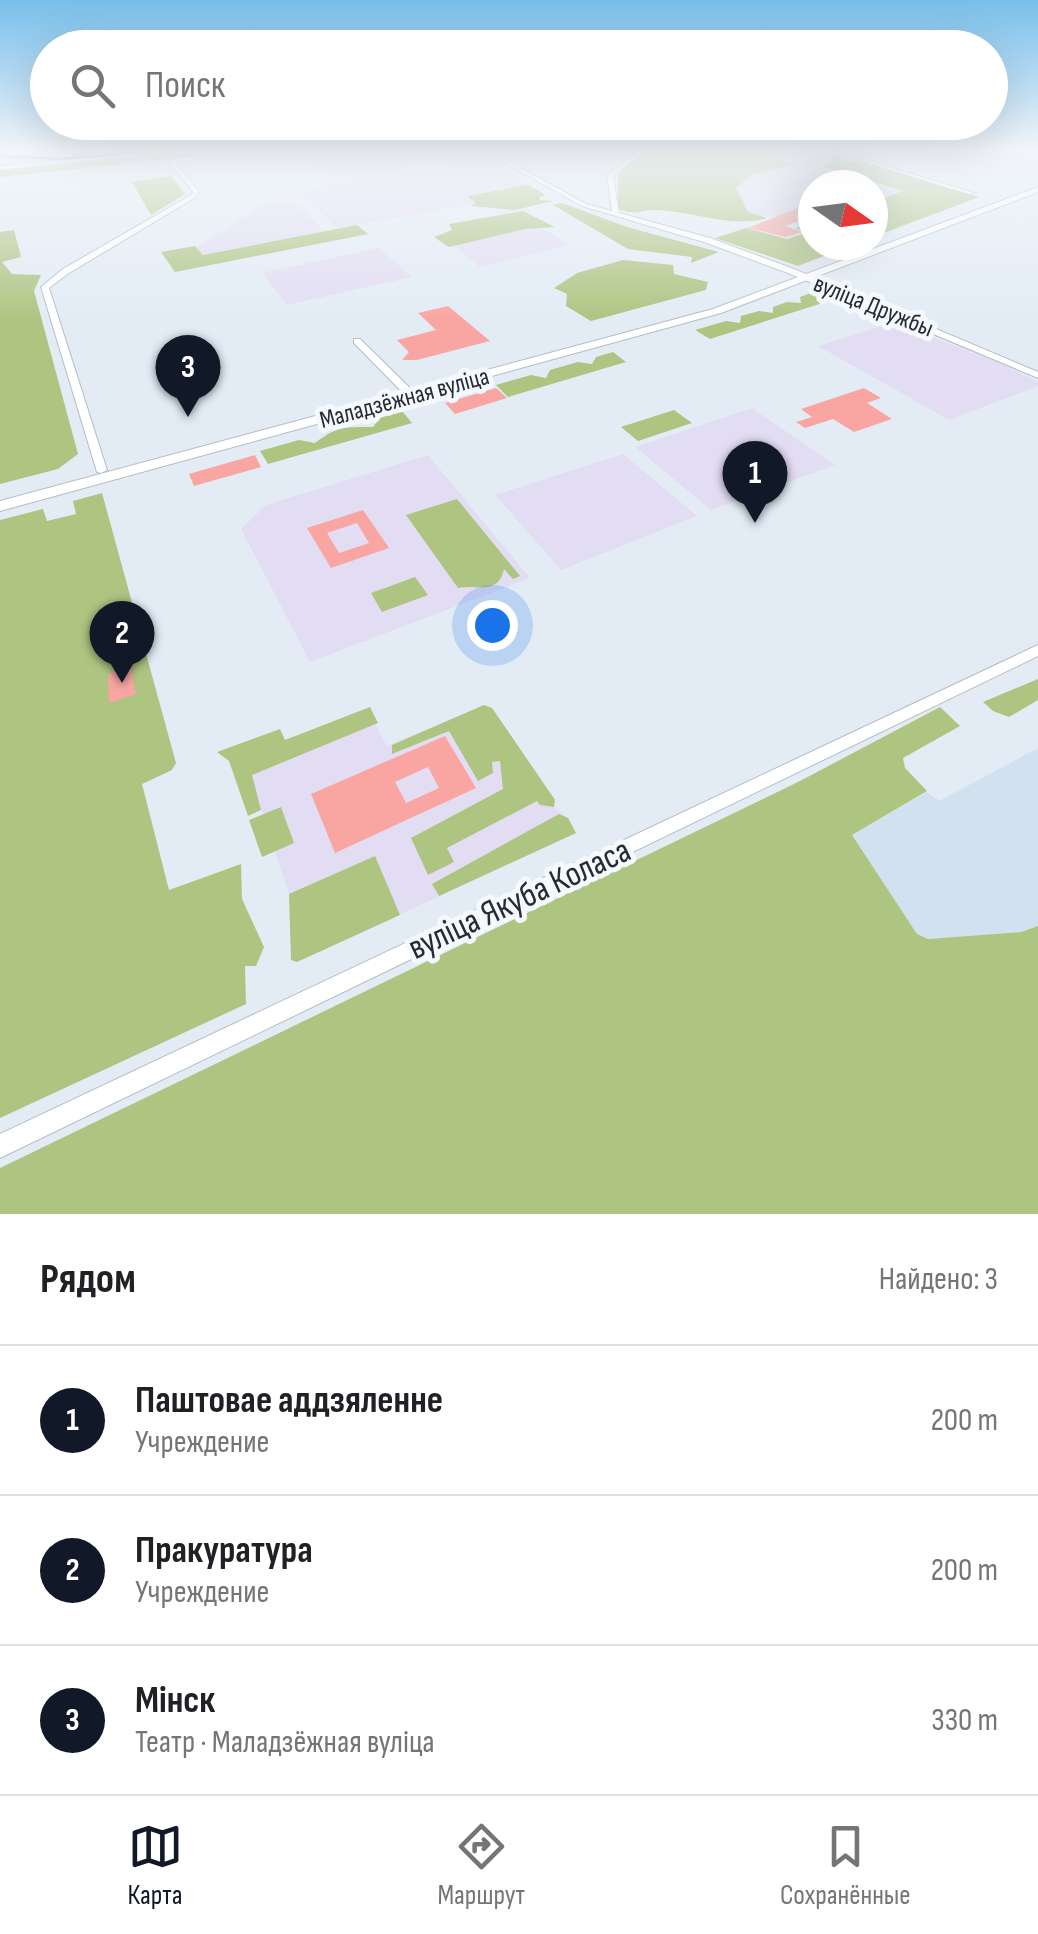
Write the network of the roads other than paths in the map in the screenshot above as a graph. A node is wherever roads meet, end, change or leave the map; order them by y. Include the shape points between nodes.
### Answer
1 (174, 208) edge
2 (596, 208) edge
3 (615, 208) edge
4 (991, 208) edge
5 (616, 214) junction
6 (804, 278) junction
7 (357, 341) dead end
8 (1038, 375) edge
9 (407, 392) junction
10 (102, 475) junction
11 (0, 496) edge
12 (0, 506) edge
13 (1038, 650) edge
14 (0, 1146) edge

1 - 10 street via 44,290
2 - 5 street, вуліца Дружбы
3 - 5 street
4 - 6 main road, Маладзёжная вуліца
5 - 6 street, вуліца Дружбы
6 - 8 street, вуліца Дружбы
6 - 9 main road, Маладзёжная вуліца via 717,311
7 - 9 street
9 - 10 main road, Маладзёжная вуліца
10 - 11 main road, Маладзёжная вуліца
10 - 12 main road, Маладзёжная вуліца
13 - 14 street, вуліца Якуба Коласа

